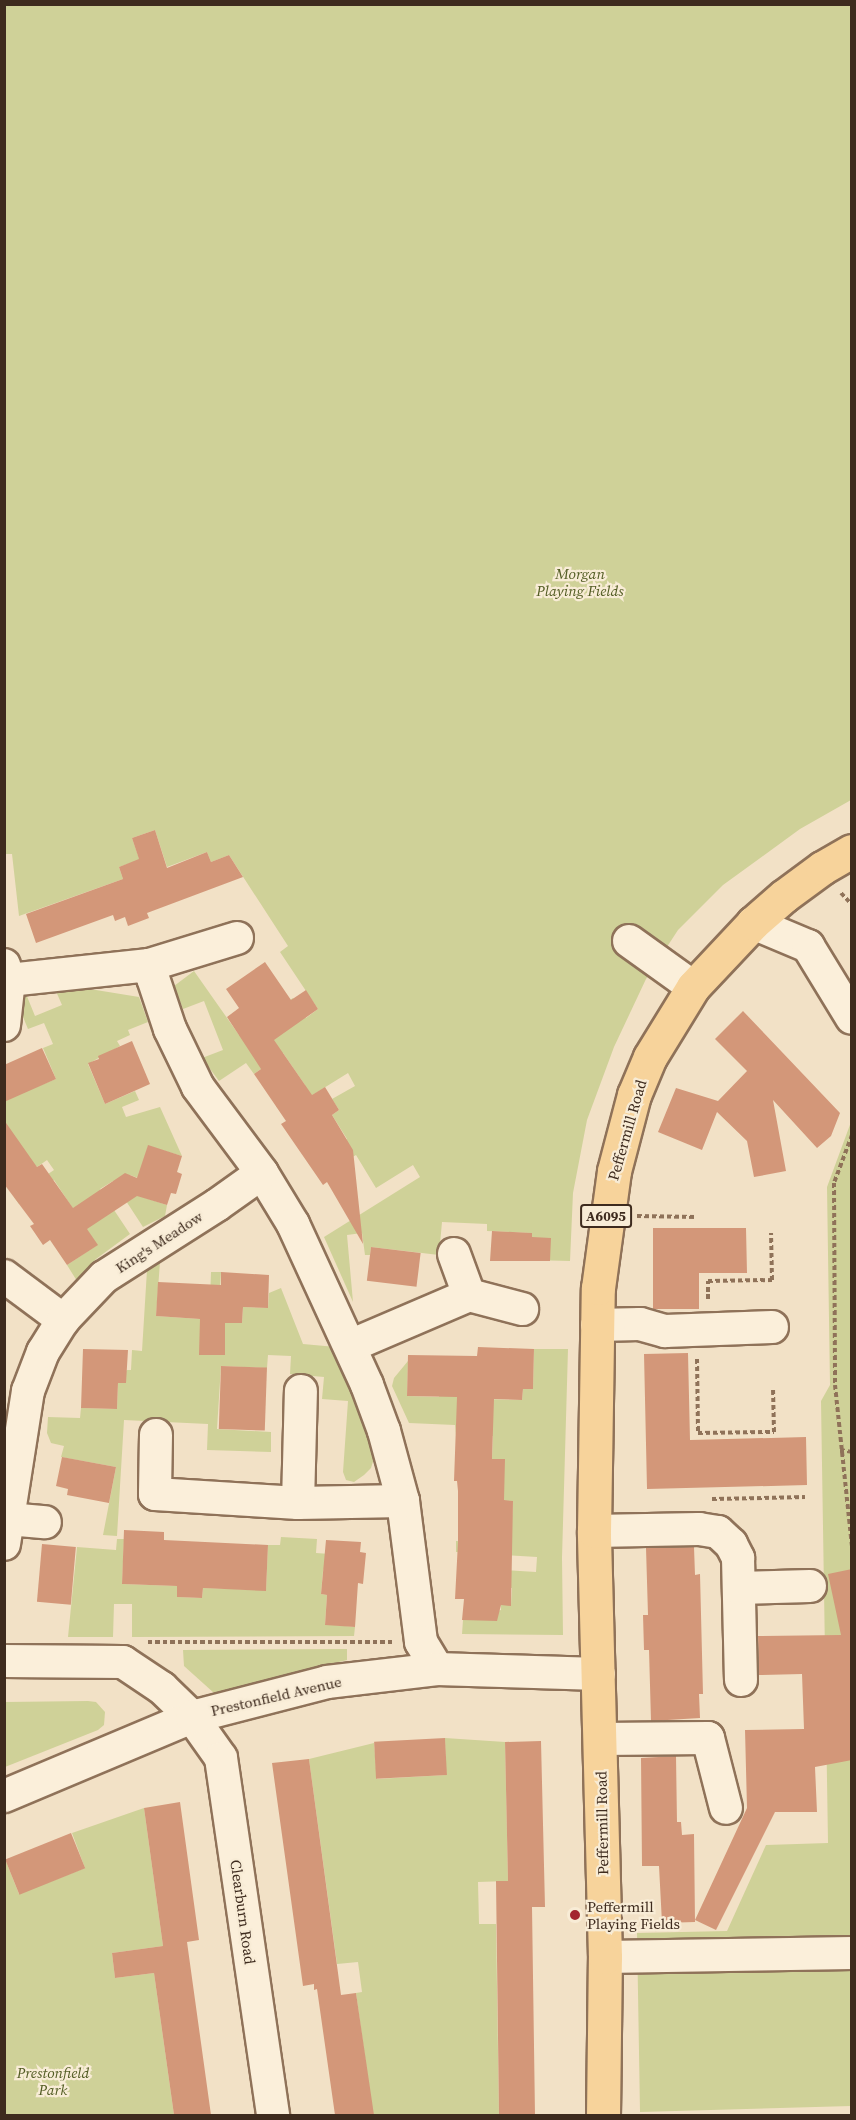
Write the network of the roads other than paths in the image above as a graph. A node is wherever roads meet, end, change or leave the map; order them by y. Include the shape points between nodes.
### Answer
1 (852, 851) edge
2 (753, 923) junction
3 (237, 938) dead end
4 (629, 941) dead end
5 (149, 965) junction
6 (7, 972) edge
7 (693, 987) junction
8 (852, 1018) edge
9 (4, 1025) edge
10 (262, 1173) junction
11 (454, 1254) dead end
12 (4, 1276) edge
13 (469, 1295) junction
14 (522, 1309) dead end
15 (63, 1320) junction
16 (597, 1326) junction
17 (772, 1327) dead end
18 (350, 1346) junction
19 (301, 1391) dead end
20 (156, 1435) dead end
21 (403, 1500) junction
22 (298, 1503) junction
23 (45, 1522) dead end
24 (594, 1531) junction
25 (6, 1532) edge
26 (810, 1586) dead end
27 (739, 1588) junction
28 (4, 1661) edge
29 (437, 1670) junction
30 (599, 1674) junction
31 (741, 1680) dead end
32 (192, 1717) junction
33 (601, 1739) junction
34 (4, 1796) edge
35 (726, 1808) dead end
36 (852, 1953) edge
37 (605, 1957) junction
38 (273, 2115) edge
39 (603, 2115) edge

1 - 2 main road, Peffermill Road / A6095 via 812,875
2 - 7 main road, Peffermill Road / A6095
2 - 8 street via 808,946
3 - 5 street
4 - 7 street
5 - 6 street
5 - 10 street via 172,1034 198,1087
6 - 9 street
7 - 16 main road, Peffermill Road / A6095 via 650,1057 634,1095 606,1215
10 - 15 street, King's Meadow via 104,1277
10 - 18 street via 293,1224
11 - 13 street
12 - 15 street
13 - 14 street
13 - 18 street
15 - 25 street, King's Meadow via 43,1352 28,1391
16 - 17 street via 640,1324 665,1331
16 - 24 main road, Peffermill Road / A6095
18 - 21 street via 382,1423
19 - 22 street
20 - 22 street via 155,1494
21 - 22 street
21 - 29 street via 421,1642
23 - 25 street, King's Meadow
24 - 27 street via 718,1532 738,1558
24 - 30 main road, Peffermill Road / A6095
26 - 27 street
27 - 31 street
28 - 32 street, Clearburn Road via 123,1662 162,1688
29 - 30 street, Prestonfield Avenue
29 - 32 street, Prestonfield Avenue via 327,1682
30 - 33 main road, Peffermill Road / A6095
32 - 34 street, Prestonfield Avenue
32 - 38 street, Clearburn Road via 221,1758
33 - 35 street via 708,1738
33 - 37 main road, Peffermill Road / A6095
36 - 37 street
37 - 39 main road, Peffermill Road / A6095

